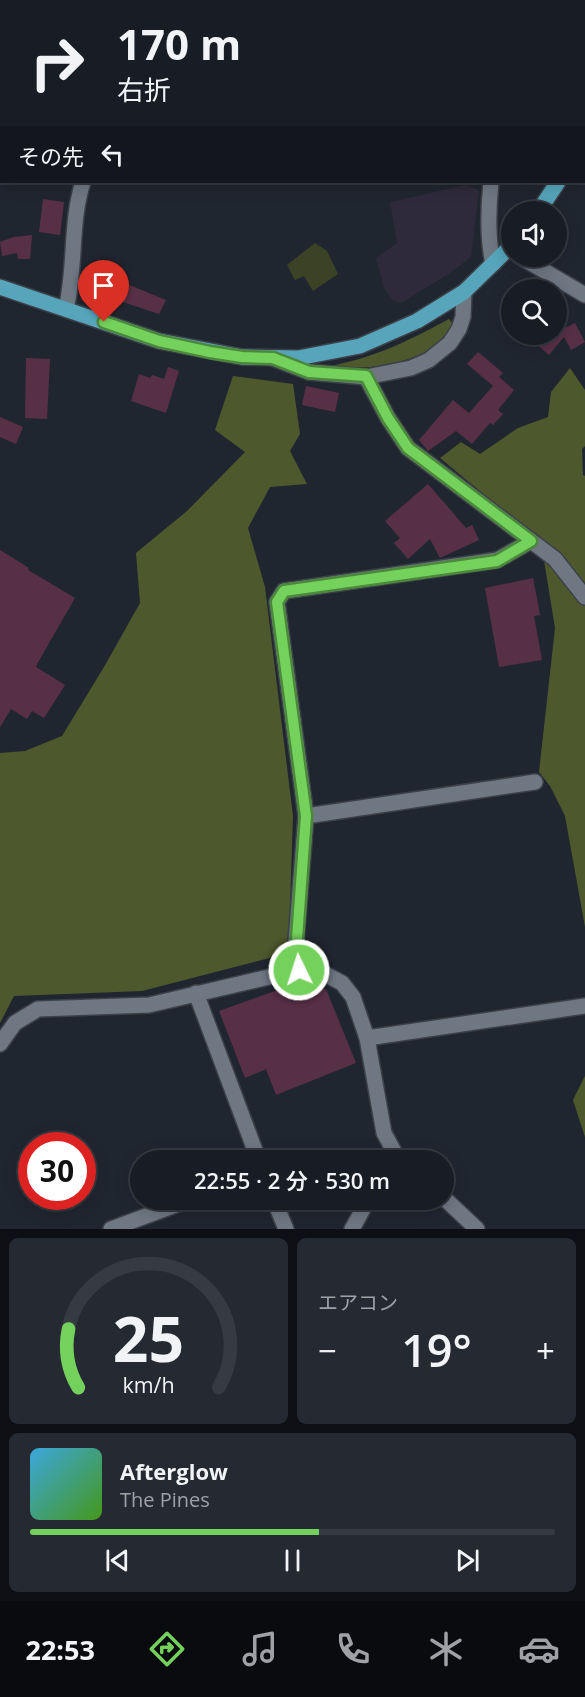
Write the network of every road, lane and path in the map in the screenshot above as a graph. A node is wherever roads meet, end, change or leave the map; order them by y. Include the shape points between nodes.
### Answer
1 (83, 183) edge
2 (491, 183) edge
3 (557, 183) edge
4 (545, 201) edge
5 (501, 258) edge
6 (493, 264) junction
7 (540, 267) edge
8 (0, 287) edge
9 (464, 292) junction
10 (585, 295) edge
11 (66, 309) junction
12 (273, 358) junction
13 (366, 376) junction
14 (531, 541) junction
15 (585, 597) edge
16 (535, 782) dead end
17 (306, 816) junction
18 (299, 970) junction
19 (196, 993) junction
20 (585, 1006) edge
21 (367, 1038) junction
22 (0, 1044) edge
23 (255, 1150) edge
24 (392, 1150) edge
25 (454, 1207) edge
26 (166, 1210) edge
27 (278, 1210) edge
28 (362, 1210) edge
29 (129, 1226) edge
30 (111, 1229) edge
31 (286, 1229) edge
32 (352, 1229) edge
33 (477, 1229) edge

1 - 11 street
2 - 6 street via 488,242
3 - 4 main road
5 - 6 main road
6 - 9 main road
7 - 10 street
8 - 11 main road
9 - 12 main road via 417,321 360,346 298,358
9 - 13 street via 459,329 441,351 411,368
11 - 12 main road via 159,341 231,355
12 - 13 street via 309,372
13 - 14 street via 408,448
14 - 15 street via 555,559
14 - 17 street via 497,561 284,591 277,602
16 - 17 street
17 - 18 street via 296,952
18 - 19 street
18 - 21 street via 323,973 342,983 353,997
19 - 22 street via 148,1005 38,1009 15,1023
19 - 23 street
20 - 21 street
21 - 24 street via 384,1133
25 - 33 street
26 - 29 street
27 - 31 street
28 - 32 street
29 - 30 street

